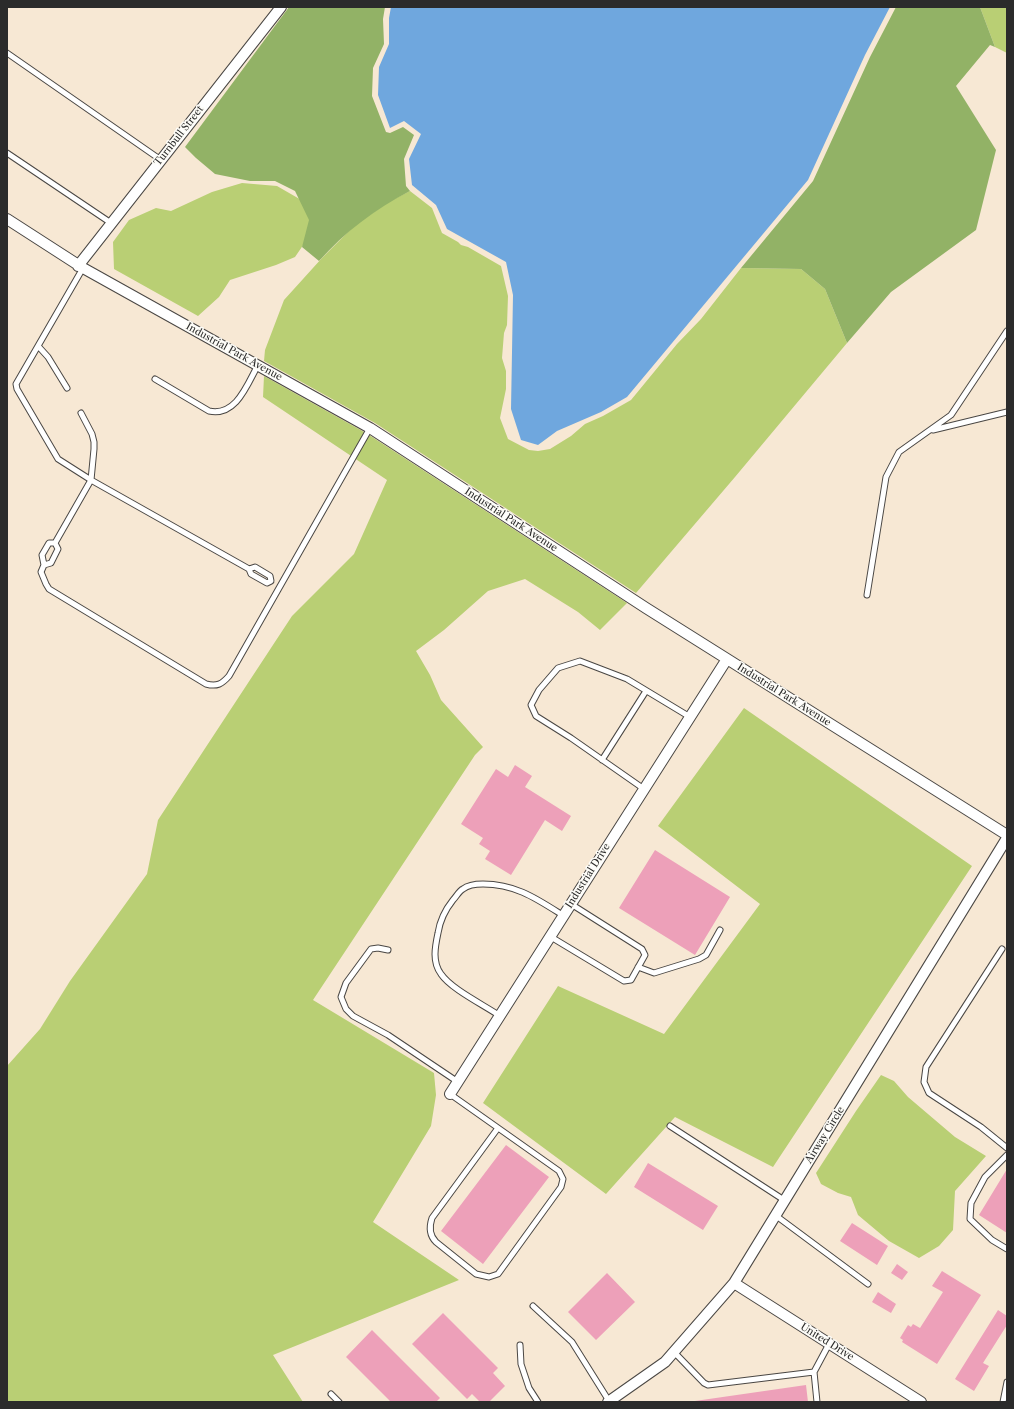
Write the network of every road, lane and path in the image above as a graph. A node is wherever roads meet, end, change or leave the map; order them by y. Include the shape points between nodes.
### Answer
1 (281, 7) edge
2 (7, 53) edge
3 (7, 153) edge
4 (161, 160) junction
5 (7, 218) edge
6 (111, 223) junction
7 (80, 267) junction
8 (1007, 331) edge
9 (38, 346) junction
10 (258, 365) junction
11 (155, 379) dead end
12 (66, 388) dead end
13 (1007, 412) edge
14 (81, 413) dead end
15 (370, 428) junction
16 (930, 430) junction
17 (91, 480) junction
18 (55, 543) junction
19 (44, 565) junction
20 (280, 586) junction
21 (867, 595) dead end
22 (727, 659) junction
23 (646, 691) junction
24 (690, 717) junction
25 (602, 760) junction
26 (644, 789) junction
27 (1007, 837) edge
28 (570, 904) junction
29 (564, 916) junction
30 (720, 930) dead end
31 (551, 937) junction
32 (1002, 949) dead end
33 (388, 950) dead end
34 (638, 967) junction
35 (500, 1016) junction
36 (458, 1082) junction
37 (450, 1094) joint
38 (670, 1126) dead end
39 (498, 1128) junction
40 (1007, 1148) edge
41 (1007, 1155) edge
42 (784, 1200) junction
43 (775, 1215) junction
44 (1007, 1248) edge
45 (734, 1283) junction
46 (868, 1284) dead end
47 (534, 1306) dead end
48 (829, 1344) junction
49 (520, 1345) dead end
50 (674, 1352) junction
51 (814, 1372) junction
52 (1007, 1382) edge
53 (331, 1394) dead end
54 (340, 1402) edge
55 (538, 1402) edge
56 (609, 1402) edge
57 (817, 1402) edge
58 (921, 1402) edge
59 (1003, 1402) edge

1 - 4 street, Turnbull Street
2 - 4 lane
3 - 6 lane
4 - 6 street, Turnbull Street
5 - 7 street, Industrial Park Avenue
6 - 7 street, Turnbull Street
7 - 9 lane
7 - 10 street, Industrial Park Avenue
8 - 16 lane via 951,415
9 - 12 lane via 48,357
9 - 17 lane via 16,384 17,389 58,458
10 - 11 lane via 239,400 228,408 215,412 209,411
10 - 15 street, Industrial Park Avenue
13 - 16 lane
14 - 17 lane via 94,442
15 - 20 lane
15 - 22 street, Industrial Park Avenue
16 - 21 lane via 899,452 886,477
17 - 18 lane
17 - 20 lane via 249,569 251,574 267,583 271,581
18 - 19 lane via 58,549 51,563
18 - 19 lane via 49,543 42,555
19 - 20 lane via 41,572 49,589 213,686 220,685 229,676
22 - 24 street, Industrial Drive
22 - 27 street, Industrial Park Avenue
23 - 24 lane
23 - 25 lane
23 - 25 lane via 627,679 580,661 558,668 539,690 531,705 536,716
24 - 26 street, Industrial Drive
25 - 26 lane
26 - 28 street, Industrial Drive
27 - 42 street, Airway Circle
28 - 29 street, Industrial Drive
28 - 34 lane via 642,949 645,955
29 - 31 street, Industrial Drive
29 - 35 lane via 514,888 494,884 476,884 462,889 447,908 440,922 435,951 436,967 451,985
30 - 34 lane via 706,955 698,959 654,973
31 - 34 lane via 624,981 631,980
31 - 35 street, Industrial Drive
32 - 40 lane via 926,1067 924,1082 929,1093 981,1127
33 - 36 lane via 371,949 346,983 341,997 346,1008 354,1016 388,1035
35 - 36 street, Industrial Drive
36 - 37 street, Industrial Drive
37 - 39 lane
38 - 42 lane
39 - 39 lane via 560,1171 563,1183 498,1274 485,1276 476,1274 436,1242 431,1236 430,1227 432,1218
41 - 44 lane via 985,1177 971,1203 970,1219 992,1240
42 - 43 street, Airway Circle
43 - 45 street, Airway Circle
43 - 46 lane
45 - 48 street, United Drive
45 - 50 street, Airway Circle
47 - 56 lane via 572,1342
48 - 51 lane
48 - 58 street, United Drive
49 - 55 lane via 521,1364
50 - 51 lane via 708,1385
50 - 56 street, Airway Circle via 665,1362
51 - 57 lane
52 - 59 lane
53 - 54 lane

